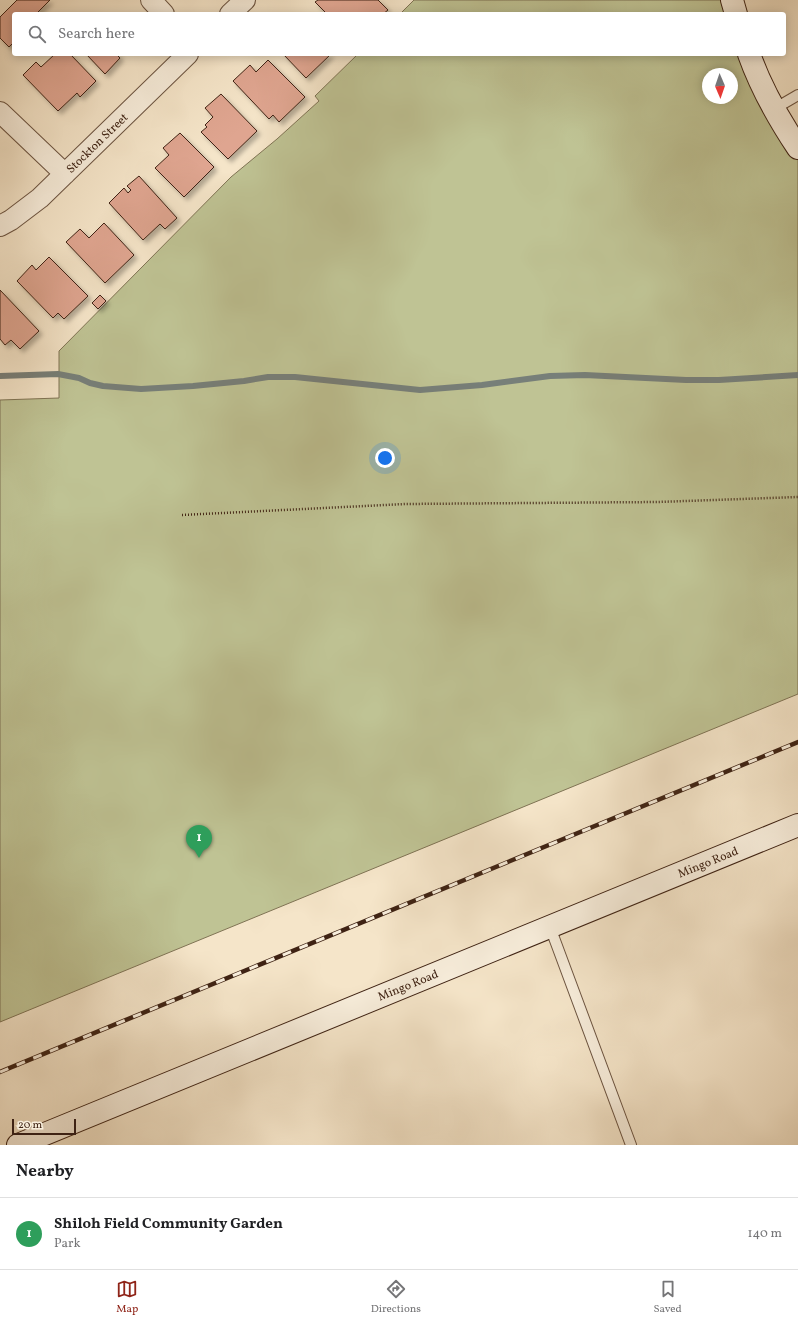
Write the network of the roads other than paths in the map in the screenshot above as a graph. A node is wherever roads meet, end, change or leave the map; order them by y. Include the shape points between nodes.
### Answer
1 (151, 0) edge
2 (245, 0) edge
3 (732, 0) edge
4 (162, 12) edge
5 (232, 12) edge
6 (735, 12) edge
7 (186, 56) edge
8 (750, 56) edge
9 (798, 95) edge
10 (774, 109) junction
11 (0, 112) edge
12 (795, 136) edge
13 (65, 174) junction
14 (0, 226) edge
15 (798, 824) edge
16 (550, 927) junction
17 (18, 1145) edge
18 (631, 1145) edge

1 - 4 street
2 - 5 street
3 - 6 street
7 - 13 street, Stockton Street
8 - 10 street
9 - 10 lane
10 - 12 street
11 - 13 street
13 - 14 street, Stockton Street via 35,202
15 - 16 street, Mingo Road
16 - 17 street, Mingo Road
16 - 18 lane

